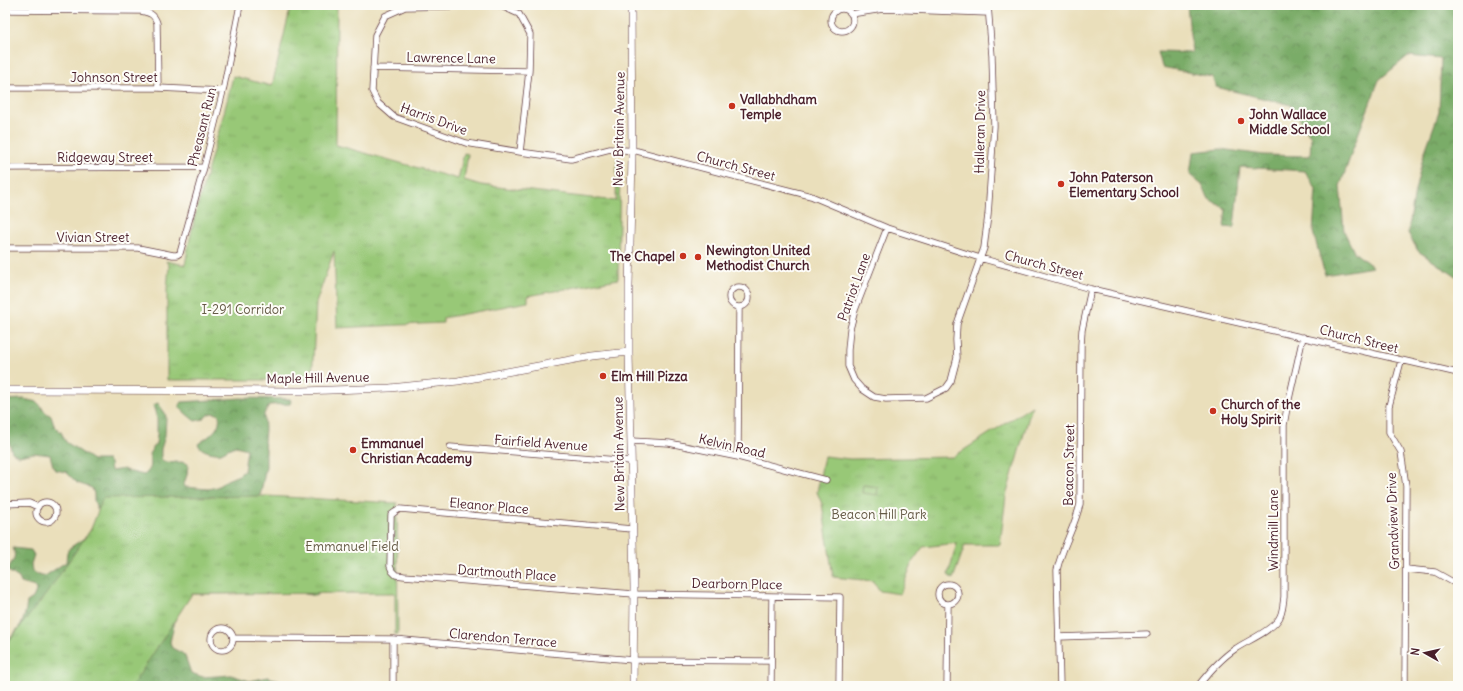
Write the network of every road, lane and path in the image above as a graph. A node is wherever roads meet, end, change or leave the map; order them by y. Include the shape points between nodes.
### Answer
1 (240, 5) edge
2 (631, 5) edge
3 (988, 5) edge
4 (883, 7) edge
5 (5, 10) edge
6 (988, 13) junction
7 (851, 14) junction
8 (373, 68) junction
9 (529, 71) junction
10 (5, 88) edge
11 (158, 88) junction
12 (223, 91) junction
13 (632, 150) junction
14 (520, 152) junction
15 (204, 167) junction
16 (5, 168) edge
17 (887, 228) junction
18 (5, 248) edge
19 (180, 253) joint
20 (980, 258) junction
21 (1091, 289) junction
22 (739, 308) dead end
23 (1303, 337) junction
24 (629, 352) junction
25 (1401, 360) junction
26 (1458, 373) edge
27 (5, 390) edge
28 (631, 441) junction
29 (450, 447) dead end
30 (738, 457) junction
31 (631, 461) junction
32 (826, 480) dead end
33 (5, 504) edge
34 (38, 506) dead end
35 (632, 529) junction
36 (390, 560) joint
37 (1406, 569) junction
38 (1458, 585) edge
39 (634, 594) junction
40 (772, 596) junction
41 (948, 604) dead end
42 (1147, 634) dead end
43 (1059, 637) junction
44 (233, 638) dead end
45 (393, 640) junction
46 (633, 660) junction
47 (771, 661) junction
48 (393, 686) edge
49 (633, 686) edge
50 (771, 686) edge
51 (839, 686) edge
52 (947, 686) edge
53 (1060, 686) edge
54 (1198, 686) edge
55 (1405, 686) edge

1 - 12 street, Pheasant Run
2 - 13 main road, New Britain Avenue
3 - 6 street, Halleran Drive
4 - 6 street
4 - 7 street
5 - 11 street via 150,13 157,23
6 - 20 street, Halleran Drive via 994,127 987,221 984,248
7 - 7 street via 842,8 835,11 830,20 833,27 840,31 847,30 852,24
8 - 9 street, Lawrence Lane
8 - 9 street, Harris Drive via 375,35 385,16 405,7 499,5 519,14 530,34
8 - 14 street, Harris Drive via 372,91 378,104 394,117 466,143
9 - 14 street, Harris Drive
10 - 11 street, Johnson Street
11 - 12 street, Johnson Street
12 - 15 street, Pheasant Run
13 - 14 street, Harris Drive via 610,149 571,158
13 - 17 street, Church Street via 810,196
13 - 24 main road, New Britain Avenue
15 - 16 street, Ridgeway Street
15 - 19 street, Pheasant Run
17 - 20 street, Church Street
17 - 20 street, Patriot Lane via 855,310 848,350 848,366 854,380 874,397 926,398 946,388 951,381 957,358 957,324
18 - 19 street, Vivian Street via 138,248 173,255
20 - 21 street, Church Street
21 - 23 street, Church Street
21 - 43 street, Beacon Street via 1081,346 1080,504 1057,570
22 - 30 street
23 - 25 street, Church Street
23 - 54 street, Windmill Lane via 1284,425 1283,609 1278,620 1218,662
24 - 27 main road, Maple Hill Avenue via 458,380 390,388 302,391
24 - 28 main road, New Britain Avenue
25 - 26 street, Church Street
25 - 37 street, Grandview Drive via 1389,406 1390,432 1401,452 1406,486
28 - 30 street, Kelvin Road via 669,443
28 - 31 main road, New Britain Avenue
29 - 31 street, Fairfield Avenue
30 - 32 street, Kelvin Road
31 - 35 main road, New Britain Avenue
33 - 34 street via 29,503
35 - 36 street, Eleanor Place via 400,509 391,515
35 - 39 main road, New Britain Avenue
36 - 39 street, Dartmouth Place via 392,571 396,575
37 - 38 street via 1435,572
37 - 55 street, Grandview Drive
39 - 40 street, Dearborn Place
39 - 46 main road, New Britain Avenue
40 - 47 street
40 - 51 street, Dearborn Place via 840,597
41 - 52 street
42 - 43 street
43 - 53 street, Beacon Street
44 - 45 street, Clarendon Terrace
45 - 46 street, Clarendon Terrace
45 - 48 street
46 - 47 street, Clarendon Terrace
46 - 49 main road, New Britain Avenue
47 - 50 street

